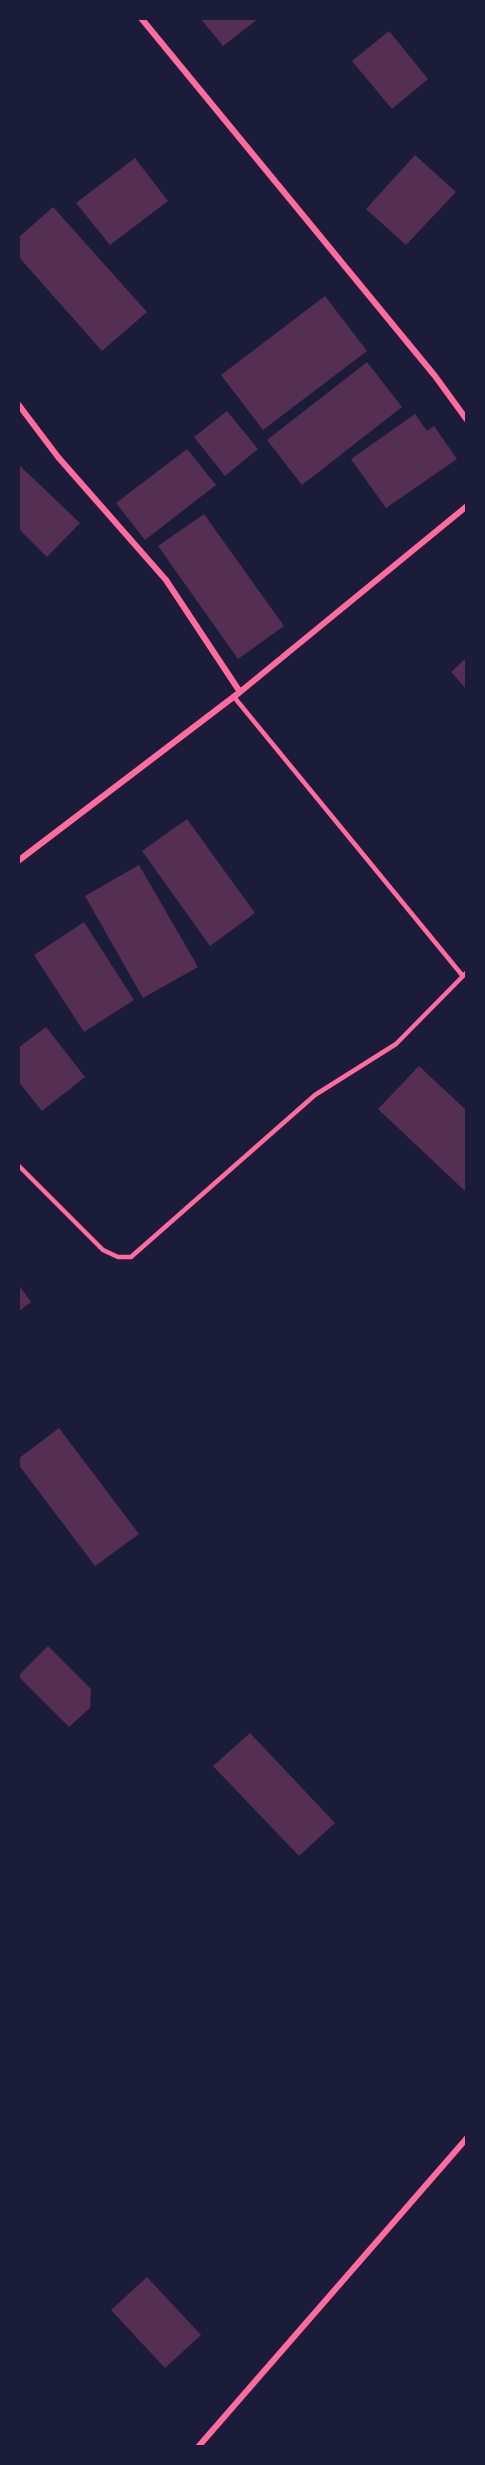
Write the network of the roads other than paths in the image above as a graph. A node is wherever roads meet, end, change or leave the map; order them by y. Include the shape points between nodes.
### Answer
1 (141, 18) edge
2 (18, 404) edge
3 (467, 420) edge
4 (467, 506) edge
5 (240, 692) junction
6 (234, 697) junction
7 (18, 861) edge
8 (465, 973) edge
9 (18, 1166) edge
10 (467, 2138) edge
11 (198, 2447) edge

1 - 3 street
2 - 5 street via 58,457 166,580
4 - 5 street
5 - 6 street
6 - 7 street
6 - 8 lane
8 - 9 lane via 396,1044 315,1095 131,1257 118,1257 103,1250
10 - 11 street

